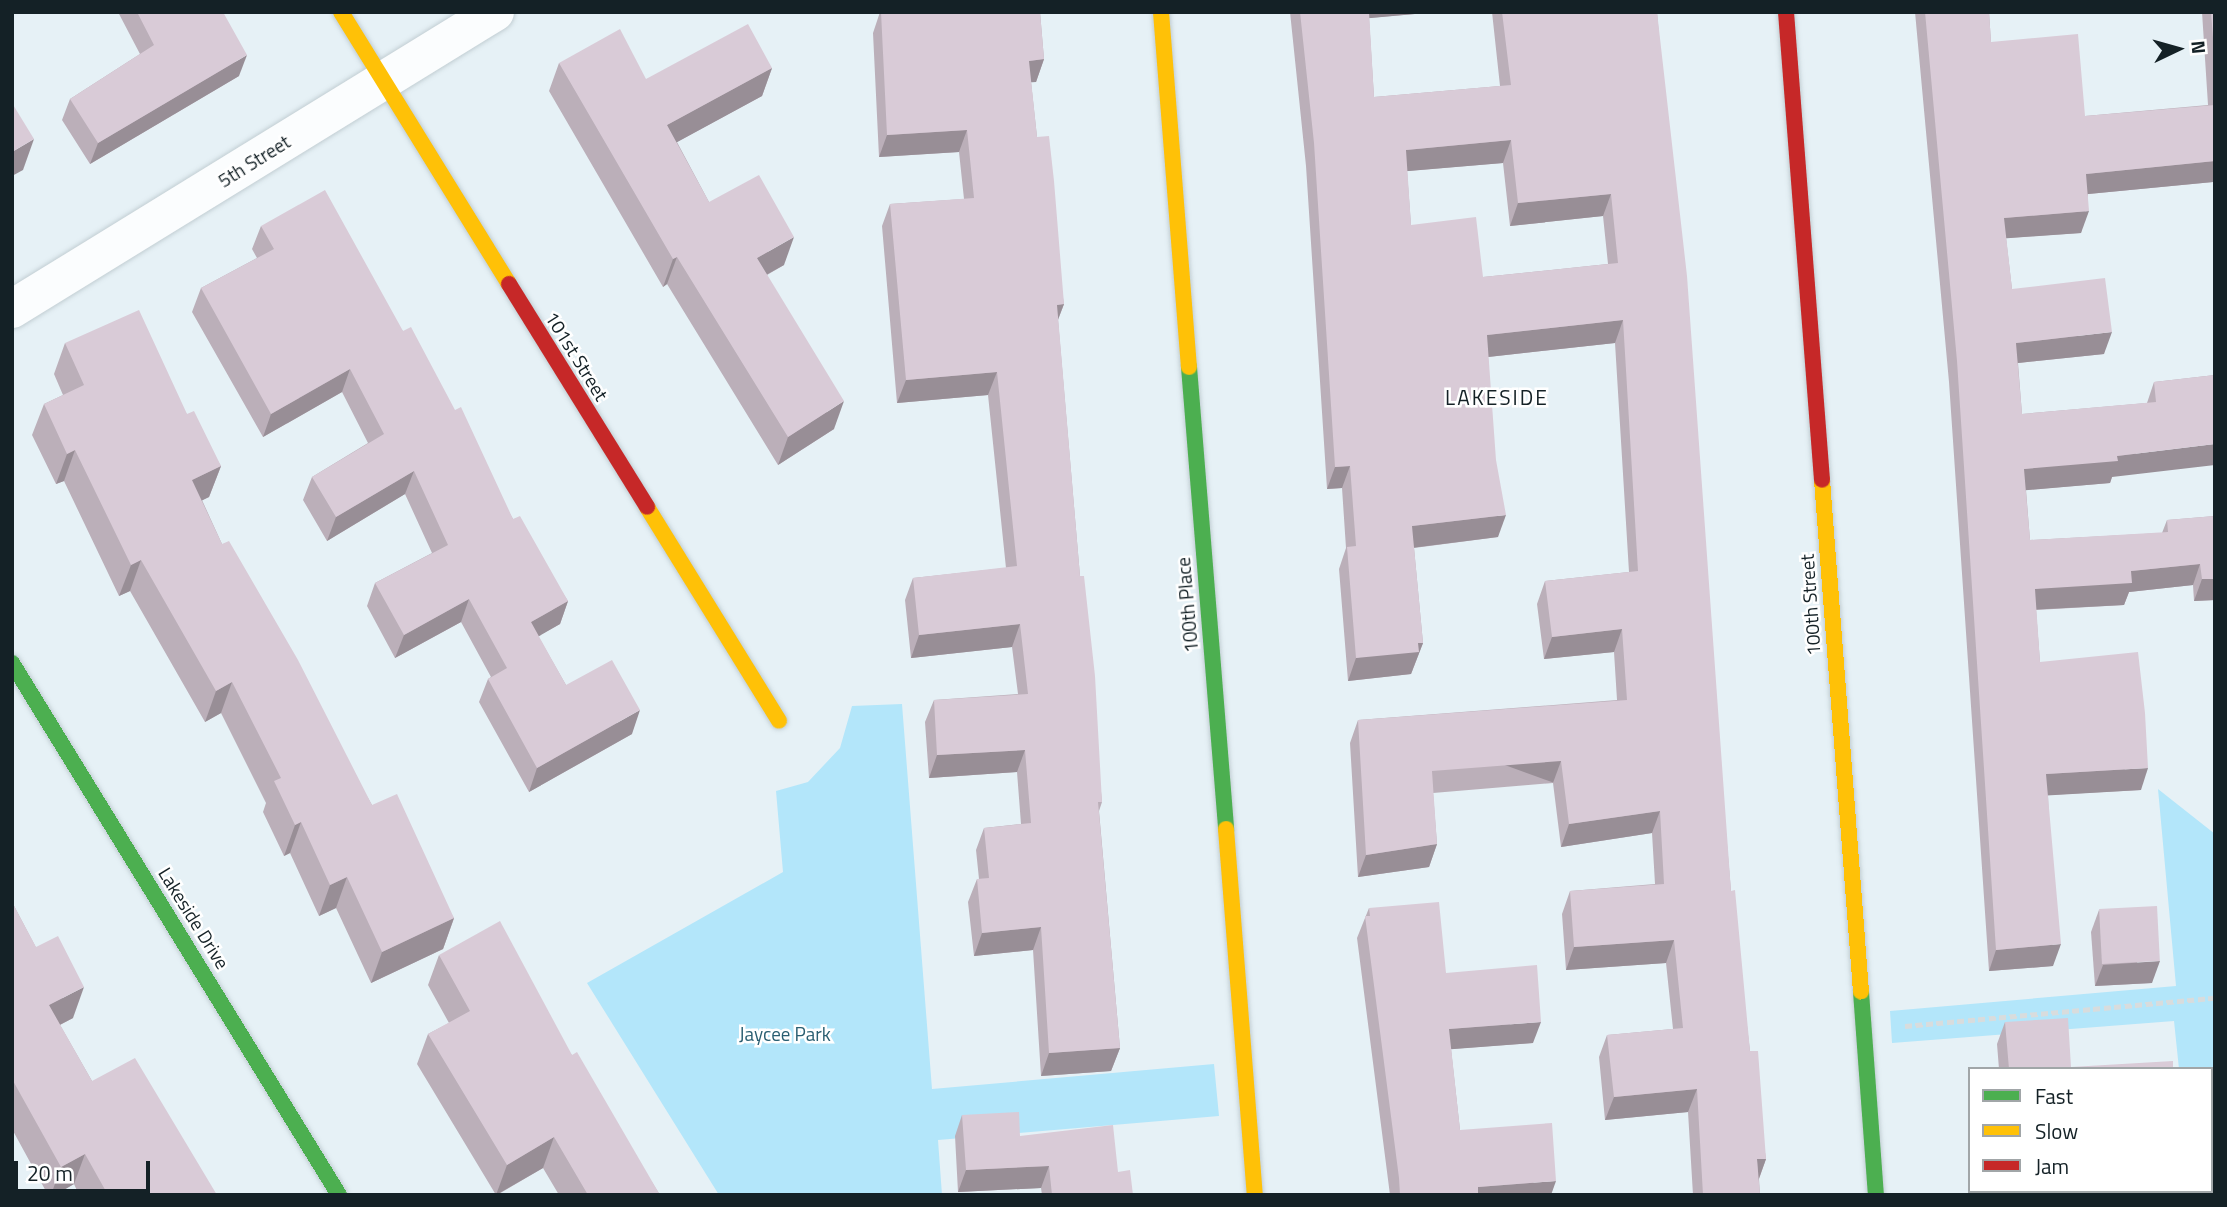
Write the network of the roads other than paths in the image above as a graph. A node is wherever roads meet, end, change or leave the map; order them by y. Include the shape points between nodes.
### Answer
1 (341, 12) edge
2 (495, 12) edge
3 (1161, 12) edge
4 (1786, 12) edge
5 (382, 79) junction
6 (12, 309) edge
7 (12, 663) edge
8 (779, 721) dead end
9 (339, 1195) edge
10 (1255, 1195) edge
11 (1876, 1195) edge

1 - 5 street, 101st Street
2 - 5 street, 5th Street
3 - 10 street, 100th Place
4 - 11 street, 100th Street
5 - 6 street, 5th Street
5 - 8 street, 101st Street
7 - 9 street, Lakeside Drive

